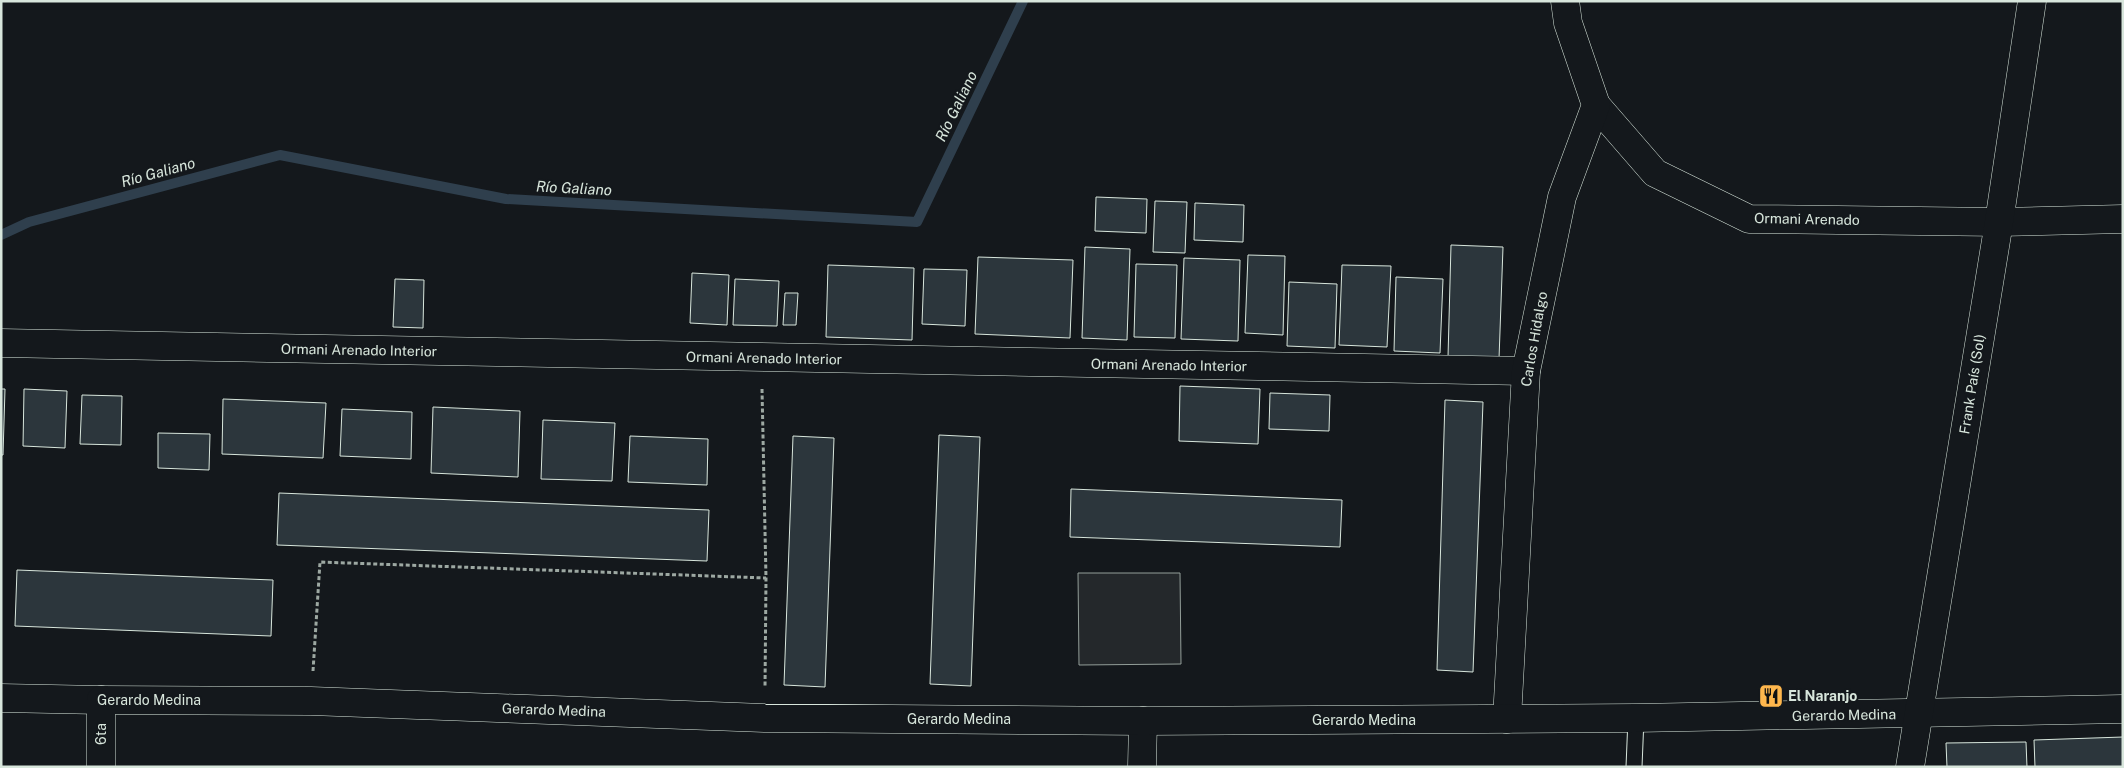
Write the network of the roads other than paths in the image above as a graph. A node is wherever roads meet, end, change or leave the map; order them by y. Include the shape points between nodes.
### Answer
1 (1565, 1) edge
2 (2032, 1) edge
3 (1596, 105) junction
4 (2123, 219) edge
5 (1999, 222) junction
6 (1, 343) edge
7 (1526, 371) junction
8 (1, 698) edge
9 (101, 700) junction
10 (2123, 709) edge
11 (1917, 714) junction
12 (1636, 718) junction
13 (1507, 719) junction
14 (1143, 721) junction
15 (101, 767) edge
16 (1142, 767) edge
17 (1634, 767) edge
18 (1910, 767) edge

1 - 3 street via 1568,23
2 - 5 street, Frank País (Sol)
3 - 5 street, Ormani Arenado via 1655,174 1749,219
3 - 7 street, Carlos Hidalgo via 1562,197
4 - 5 street, Ormani Arenado
5 - 11 street, Frank País (Sol)
6 - 7 street, Ormani Arenado Interior
7 - 13 street, Carlos Hidalgo
8 - 9 street, Gerardo Medina
9 - 14 street, Gerardo Medina via 311,701 765,718
9 - 15 street, 6ta
10 - 11 street, Gerardo Medina
11 - 12 street, Gerardo Medina
11 - 18 street, Frank País (Sol)
12 - 13 street, Gerardo Medina
12 - 17 lane
13 - 14 street, Gerardo Medina
14 - 16 street

